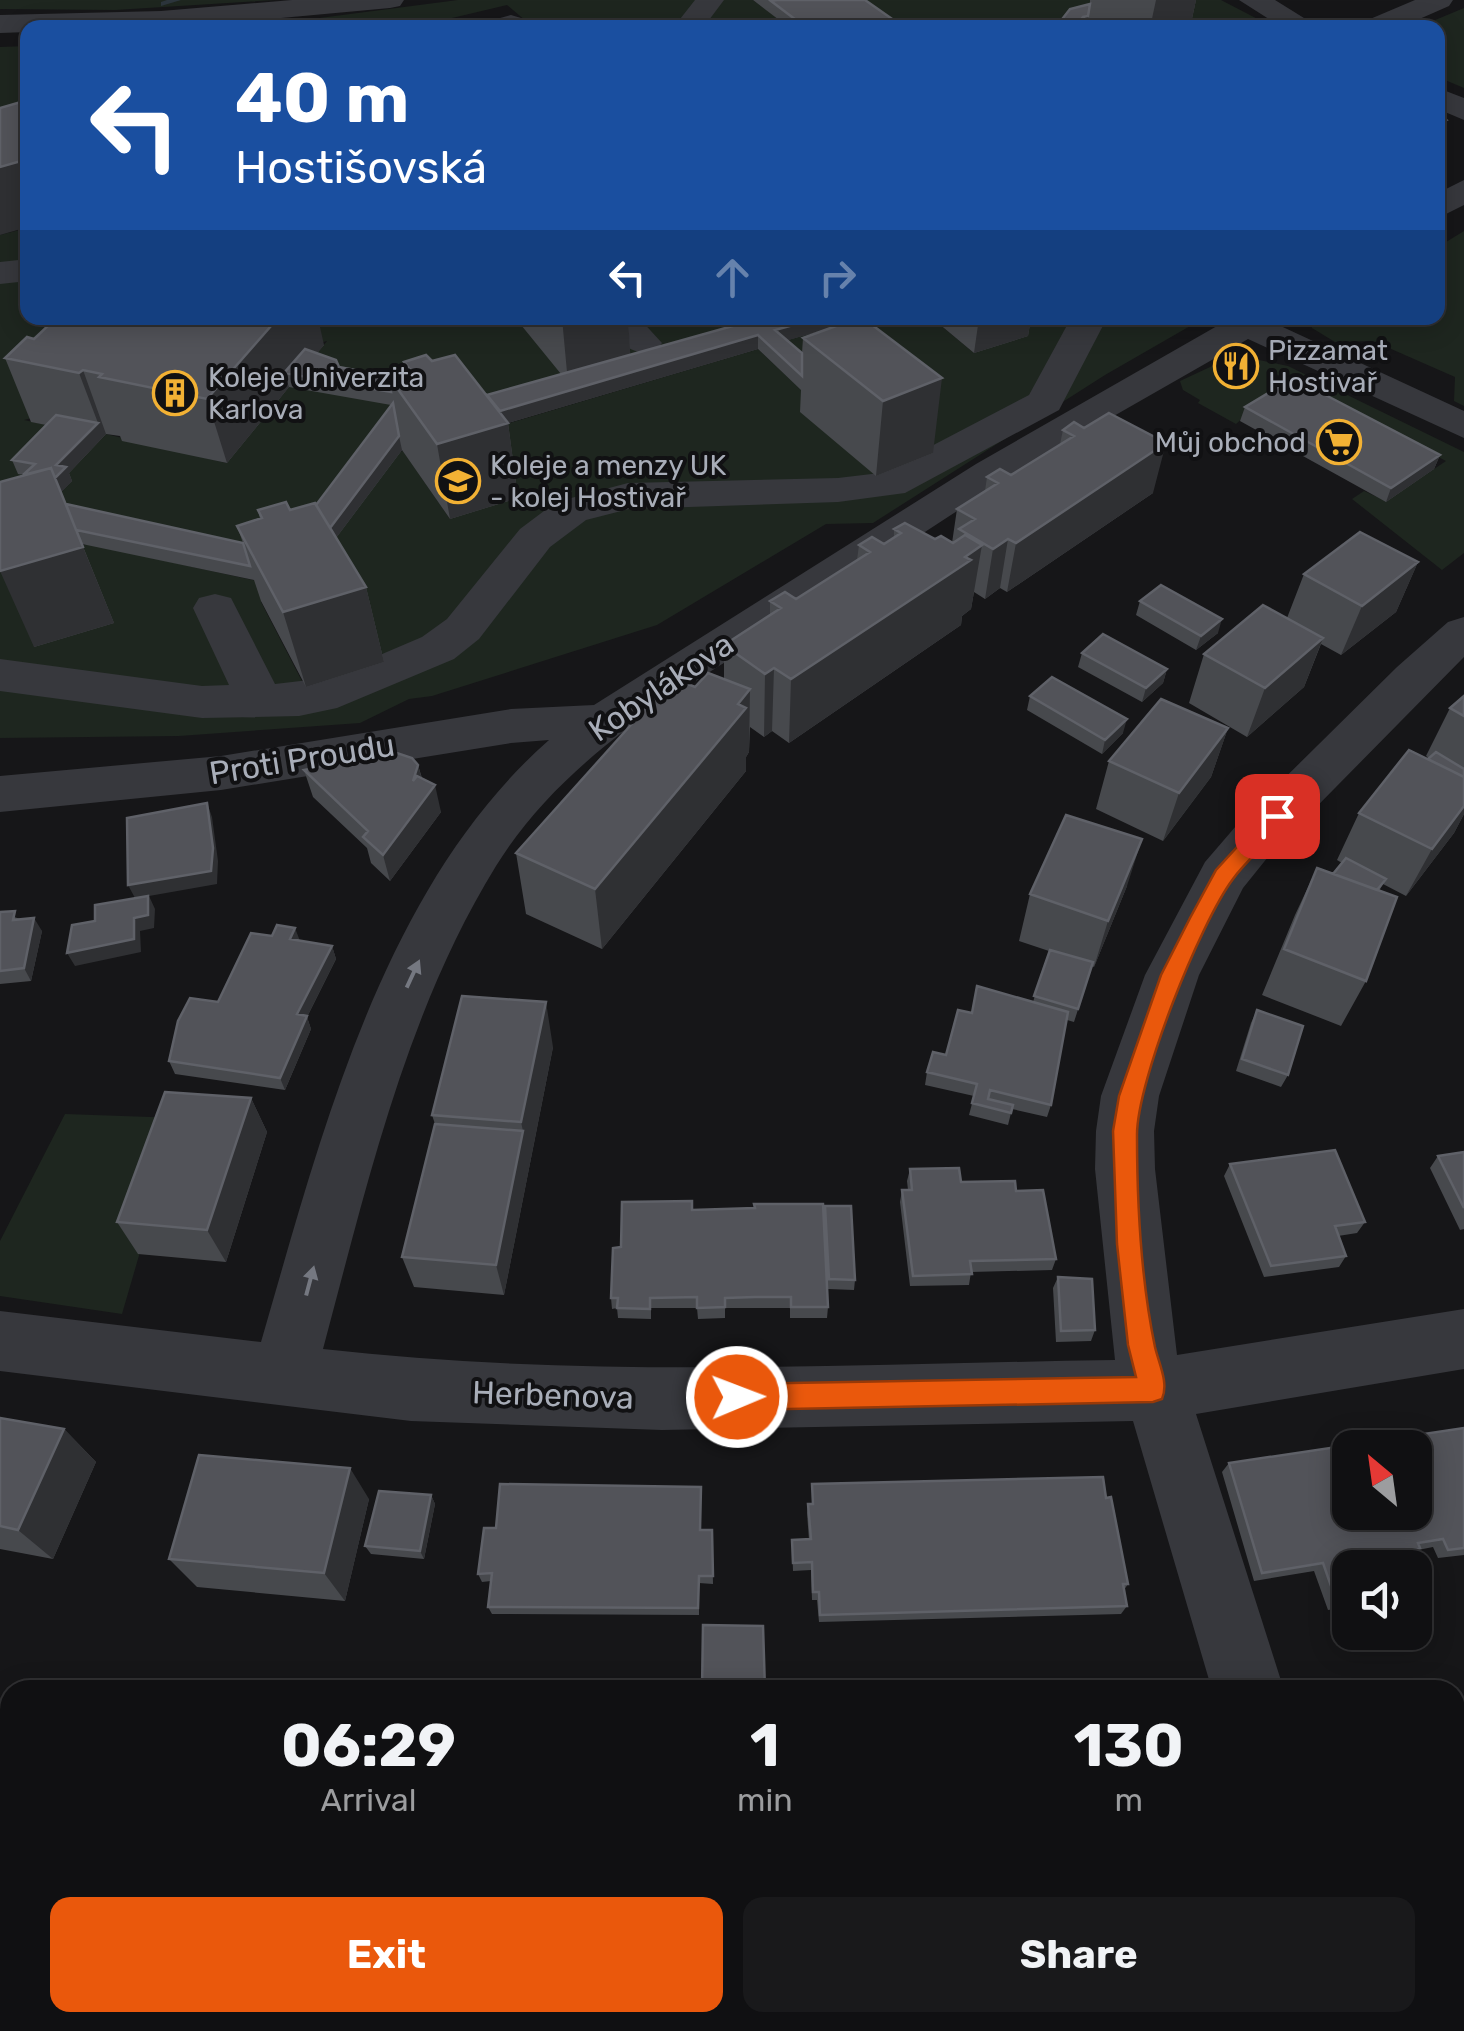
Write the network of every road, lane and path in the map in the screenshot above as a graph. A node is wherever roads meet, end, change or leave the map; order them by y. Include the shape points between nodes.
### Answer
1 (390, 0) edge
2 (701, 0) edge
3 (710, 0) edge
4 (1317, 0) edge
5 (1439, 0) edge
6 (1266, 6) edge
7 (678, 17) edge
8 (156, 20) edge
9 (1291, 20) edge
10 (1393, 20) edge
11 (1086, 325) edge
12 (1245, 325) edge
13 (1260, 325) edge
14 (1464, 426) edge
15 (215, 608) dead end
16 (1464, 632) edge
17 (0, 676) edge
18 (259, 700) junction
19 (596, 727) junction
20 (0, 794) edge
21 (1464, 1339) edge
22 (0, 1341) edge
23 (284, 1375) junction
24 (1153, 1390) junction
25 (1245, 1680) edge

1 - 8 street
2 - 7 street
3 - 7 street
4 - 6 street
5 - 10 street
6 - 9 street
11 - 18 street via 1045,402 890,484 597,502 551,522 463,630 438,648 337,692
12 - 19 street, Kobylákova via 1017,456
13 - 14 street
15 - 18 street
16 - 24 street via 1254,839 1223,876 1172,975 1125,1131 1130,1244
17 - 18 street via 202,702
19 - 20 street, Proti Proudu via 511,726 221,773
23 -> 19 street, Kobylákova via 361,1104 432,933 481,848 534,784
21 - 24 street, Herbenova
22 - 23 street, Herbenova
23 - 24 street, Herbenova via 412,1390 662,1398
24 - 25 street

